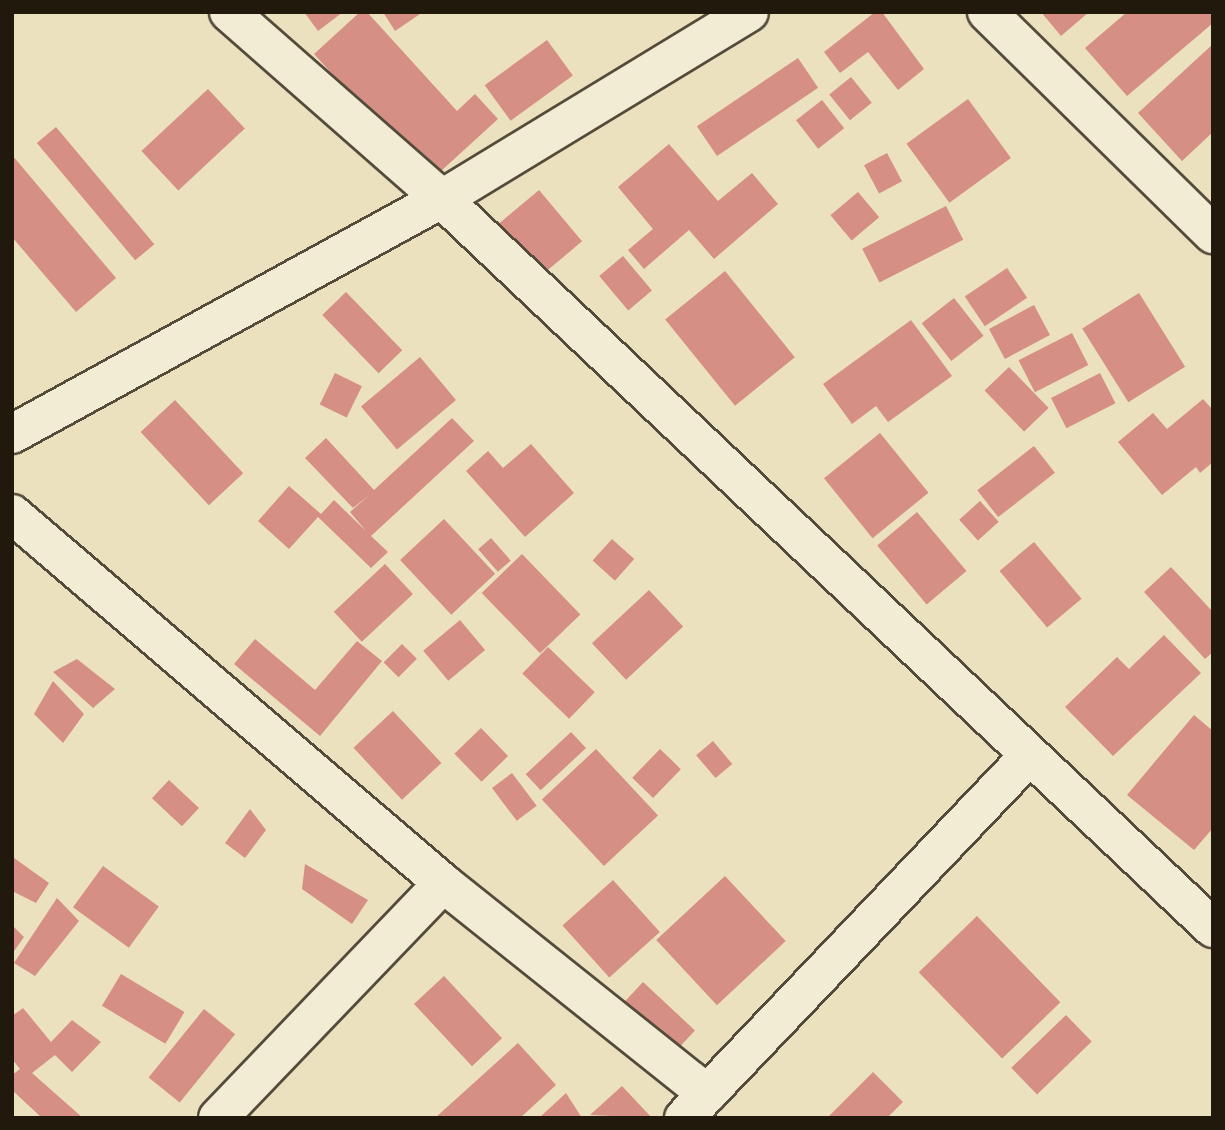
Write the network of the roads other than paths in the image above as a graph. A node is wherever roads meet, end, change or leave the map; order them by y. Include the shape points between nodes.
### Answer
1 (229, 12) edge
2 (749, 12) edge
3 (987, 12) edge
4 (442, 199) junction
5 (1213, 234) edge
6 (12, 433) edge
7 (12, 514) edge
8 (1030, 755) junction
9 (443, 884) junction
10 (1213, 928) edge
11 (696, 1106) edge
12 (231, 1113) edge

1 - 4 street
2 - 4 street
3 - 5 street
4 - 6 street
4 - 8 street
7 - 9 street
8 - 10 street
8 - 11 street
9 - 11 street
9 - 12 street

